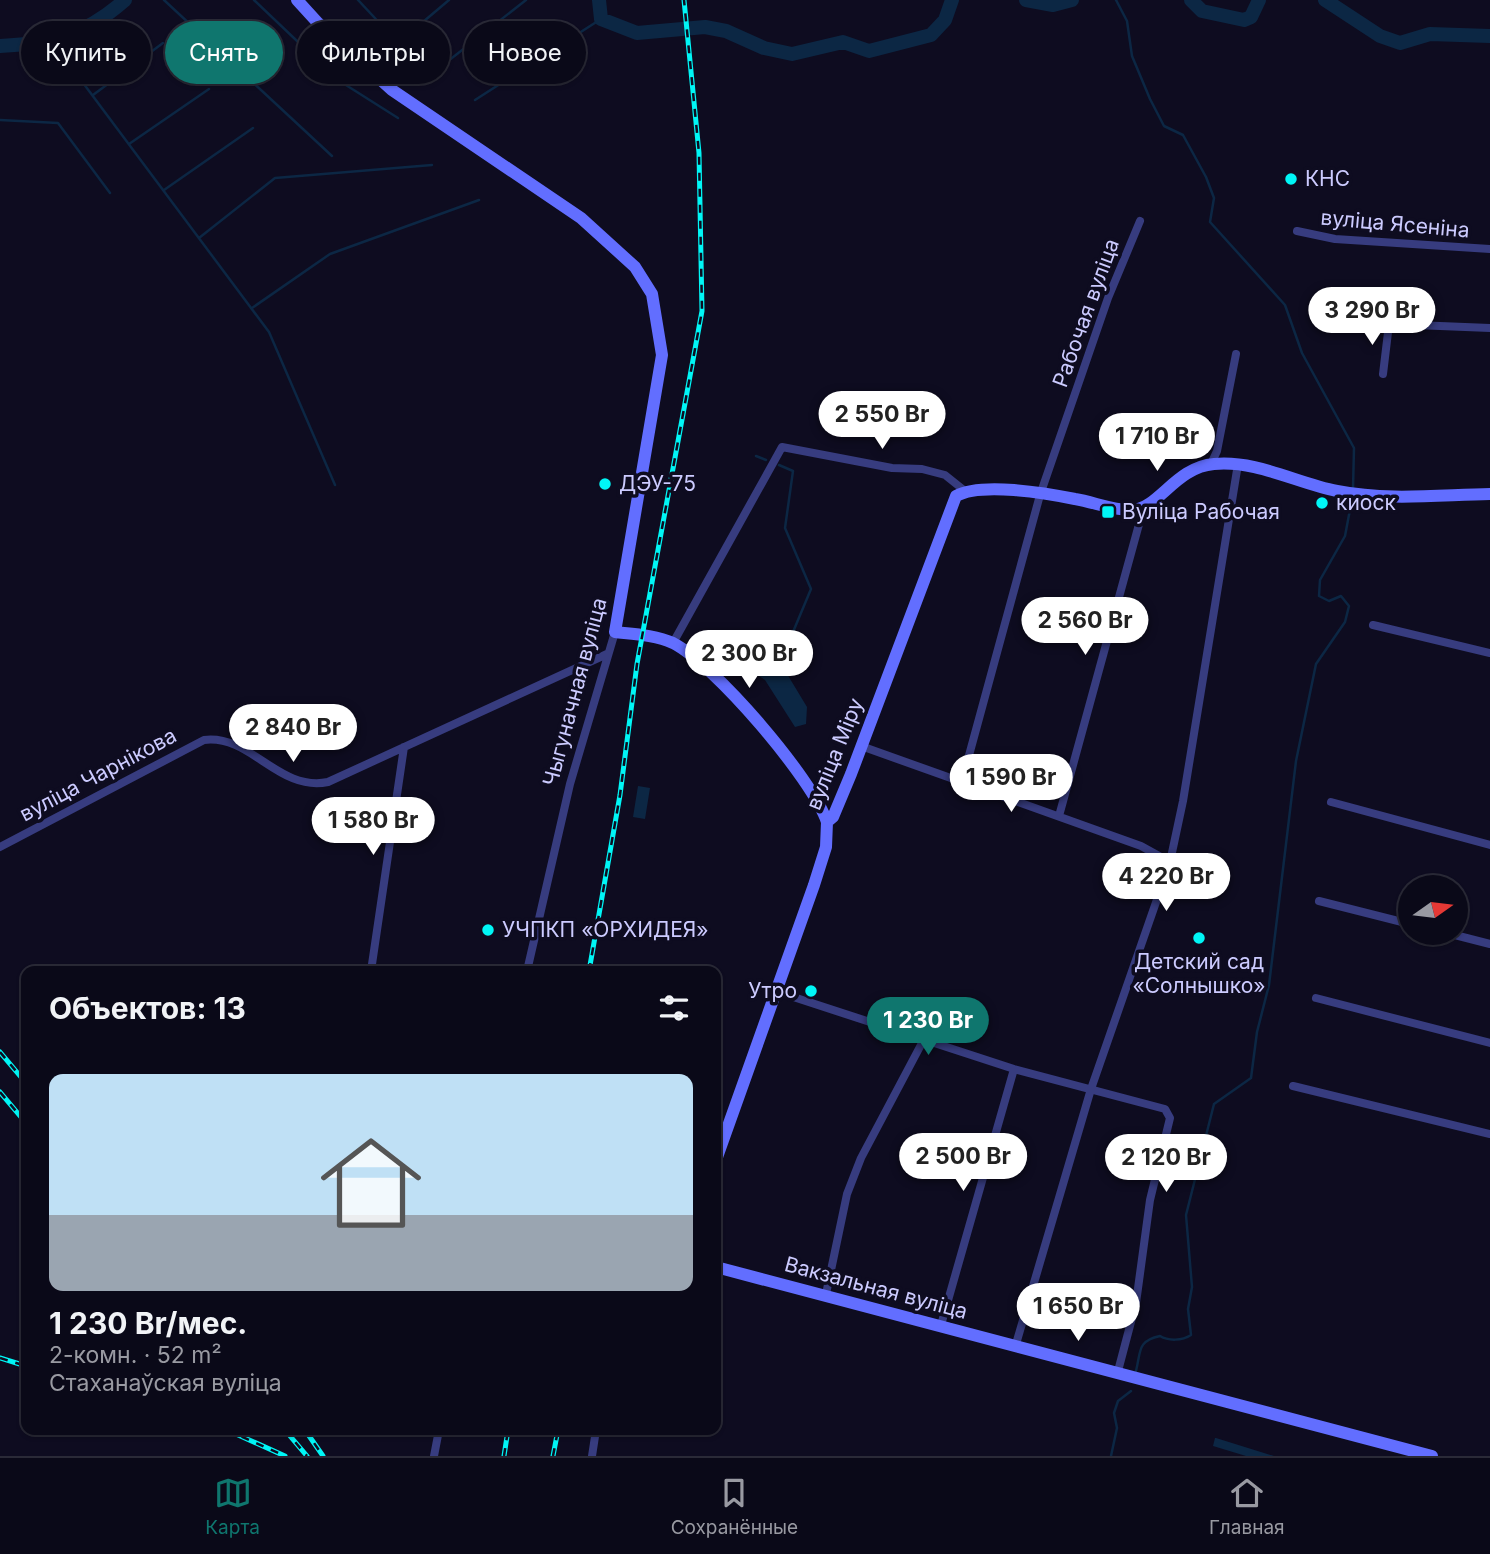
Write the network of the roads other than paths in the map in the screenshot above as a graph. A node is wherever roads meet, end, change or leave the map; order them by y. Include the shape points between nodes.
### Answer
1 (297, 0) edge
2 (1140, 221) dead end
3 (1297, 231) dead end
4 (1490, 249) edge
5 (1340, 322) dead end
6 (1389, 324) junction
7 (1490, 328) edge
8 (1236, 354) dead end
9 (1383, 374) dead end
10 (1211, 464) junction
11 (1238, 464) junction
12 (965, 491) junction
13 (1490, 494) edge
14 (1040, 495) junction
15 (1144, 506) junction
16 (1374, 625) dead end
17 (615, 632) junction
18 (673, 643) junction
19 (1490, 653) edge
20 (607, 654) junction
21 (860, 746) junction
22 (404, 747) junction
23 (962, 781) junction
24 (1331, 802) dead end
25 (1059, 816) junction
26 (827, 821) junction
27 (1490, 845) edge
28 (0, 847) edge
29 (1170, 862) junction
30 (1319, 901) dead end
31 (1398, 921) edge
32 (1468, 938) edge
33 (1490, 943) edge
34 (372, 966) edge
35 (528, 966) edge
36 (775, 991) junction
37 (1316, 998) dead end
38 (923, 1041) junction
39 (1490, 1043) edge
40 (1014, 1069) junction
41 (1293, 1086) dead end
42 (1091, 1089) junction
43 (1490, 1134) edge
44 (721, 1146) edge
45 (721, 1268) edge
46 (826, 1294) junction
47 (941, 1325) junction
48 (1016, 1344) junction
49 (1118, 1371) junction
50 (438, 1435) edge
51 (596, 1435) edge
52 (434, 1456) edge
53 (592, 1456) edge
54 (1432, 1456) edge

1 - 17 street, Чыгуначная вуліца via 392,90 580,218 635,267 652,294 662,355
2 - 14 street, Рабочая вуліца via 1108,298
3 - 4 street, вуліца Ясеніна via 1335,239
5 - 6 street
6 - 7 street
6 - 9 street
8 - 10 street
10 - 11 street
10 - 15 street via 1178,477
11 - 13 street via 1385,499
11 - 29 street
12 - 14 street
12 - 18 street via 945,475 922,469 782,447
12 - 21 street, вуліца Міру via 949,506
14 - 15 street via 1122,509
14 - 23 street, Рабочая вуліца
15 - 25 street
16 - 19 street
17 - 18 street
17 - 20 street, Чыгуначная вуліца
18 - 26 street via 697,661 766,732 804,778
20 - 22 street, вуліца Чарнікова
20 - 35 street, Чыгуначная вуліца via 570,784
21 - 23 street
21 - 26 street, вуліца Міру via 833,817
22 - 28 street, вуліца Чарнікова via 316,784 287,778 232,742 204,740
22 - 34 street
23 - 25 street
24 - 27 street
25 - 29 street via 1141,846
26 - 36 street, вуліца Міру via 826,847
29 - 42 street
30 - 31 street
32 - 33 street
36 - 38 street
36 - 44 street, вуліца Міру
37 - 39 street
38 - 40 street
38 - 46 street via 847,1194
40 - 42 street
40 - 47 street
41 - 43 street
42 - 48 street
42 - 49 street via 1165,1110 1170,1118 1150,1200 1136,1303
45 - 46 street, Вакзальная вуліца
46 - 47 street, Вакзальная вуліца
47 - 48 street, Вакзальная вуліца
48 - 49 street, Вакзальная вуліца
49 - 54 street, Вакзальная вуліца
50 - 52 street
51 - 53 street

